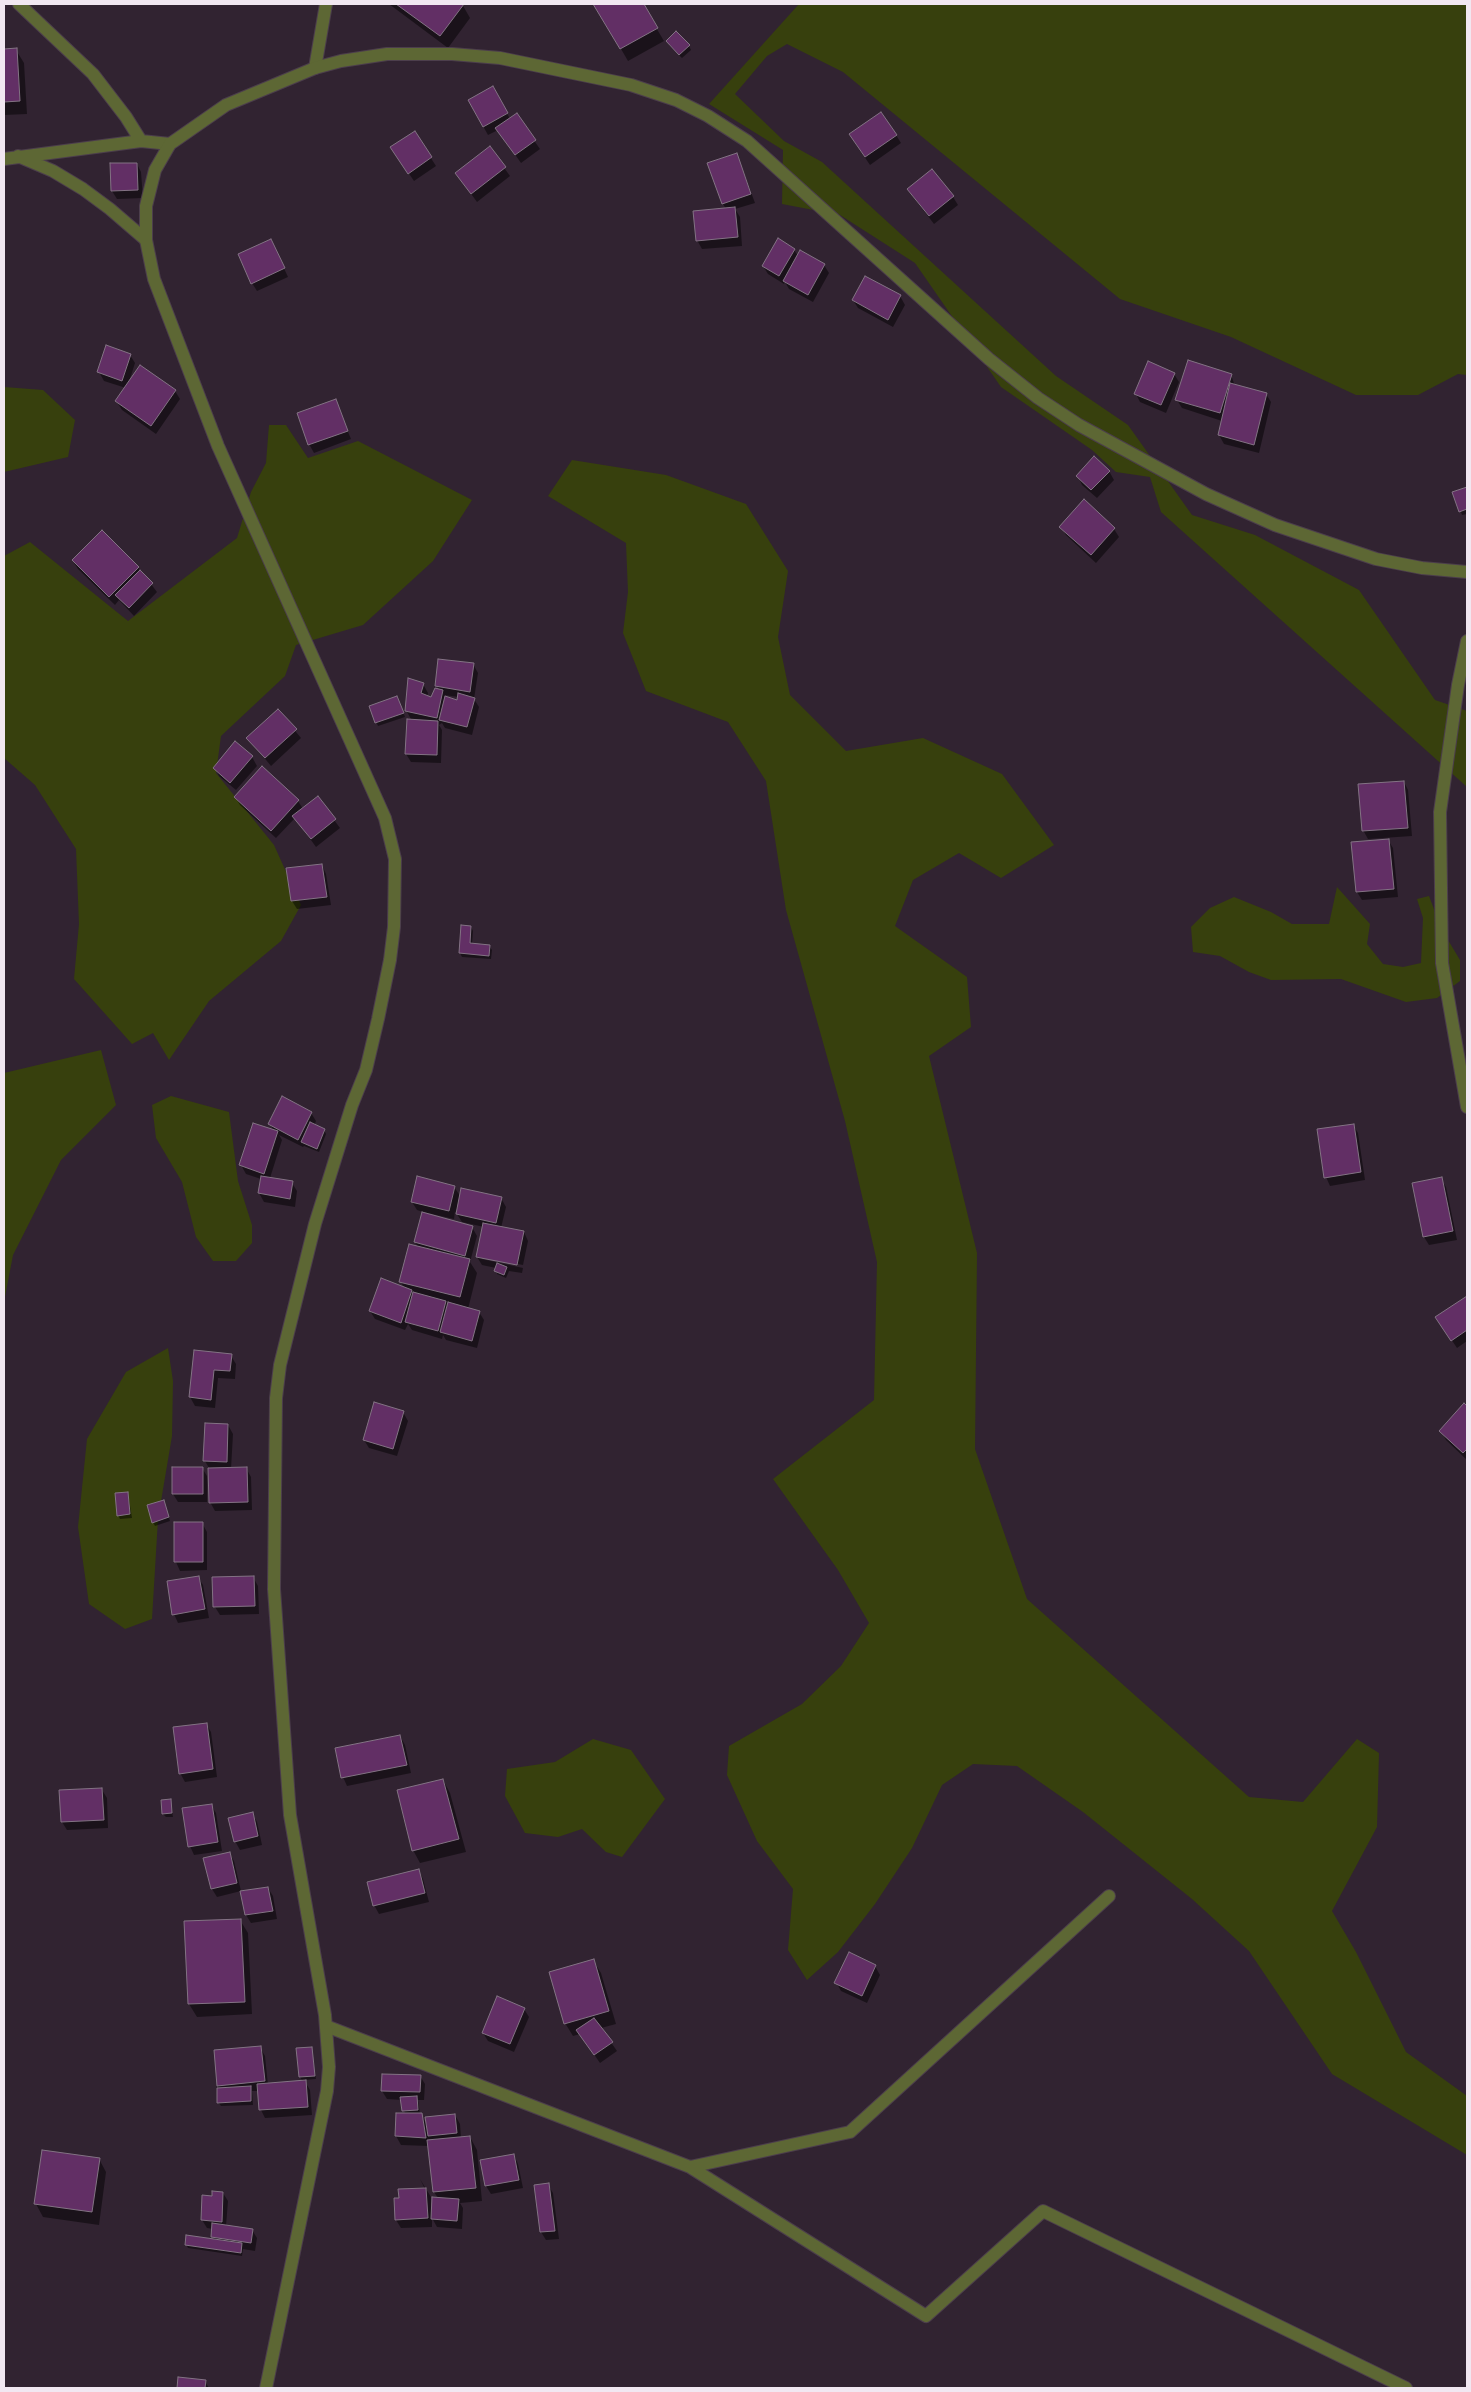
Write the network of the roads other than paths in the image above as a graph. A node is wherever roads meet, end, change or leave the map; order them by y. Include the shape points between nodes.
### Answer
1 (19, 4) edge
2 (326, 4) edge
3 (315, 68) junction
4 (141, 141) junction
5 (170, 144) junction
6 (18, 156) junction
7 (4, 159) edge
8 (146, 240) junction
9 (1467, 572) edge
10 (1467, 641) edge
11 (1467, 1106) edge
12 (1109, 1896) dead end
13 (326, 2026) junction
14 (690, 2167) junction
15 (266, 2388) edge
16 (1406, 2388) edge

1 - 4 street via 93,74
2 - 3 street
3 - 5 street via 226,105
3 - 9 street via 387,54 500,58 631,85 676,100 747,141 989,358 1038,398 1079,425 1206,494 1275,525 1376,559
4 - 5 street
4 - 6 street
5 - 8 street via 155,170 146,206
6 - 7 street
6 - 8 street via 83,189
8 - 13 street via 154,279 218,446 385,818 395,860 394,927 378,1019 366,1070 315,1224 280,1364 276,1398 274,1589 290,1815
10 - 11 street via 1440,812 1442,963
12 - 14 street via 850,2132
13 - 14 street
13 - 15 street via 327,2091
14 - 16 street via 926,2316 1043,2211

